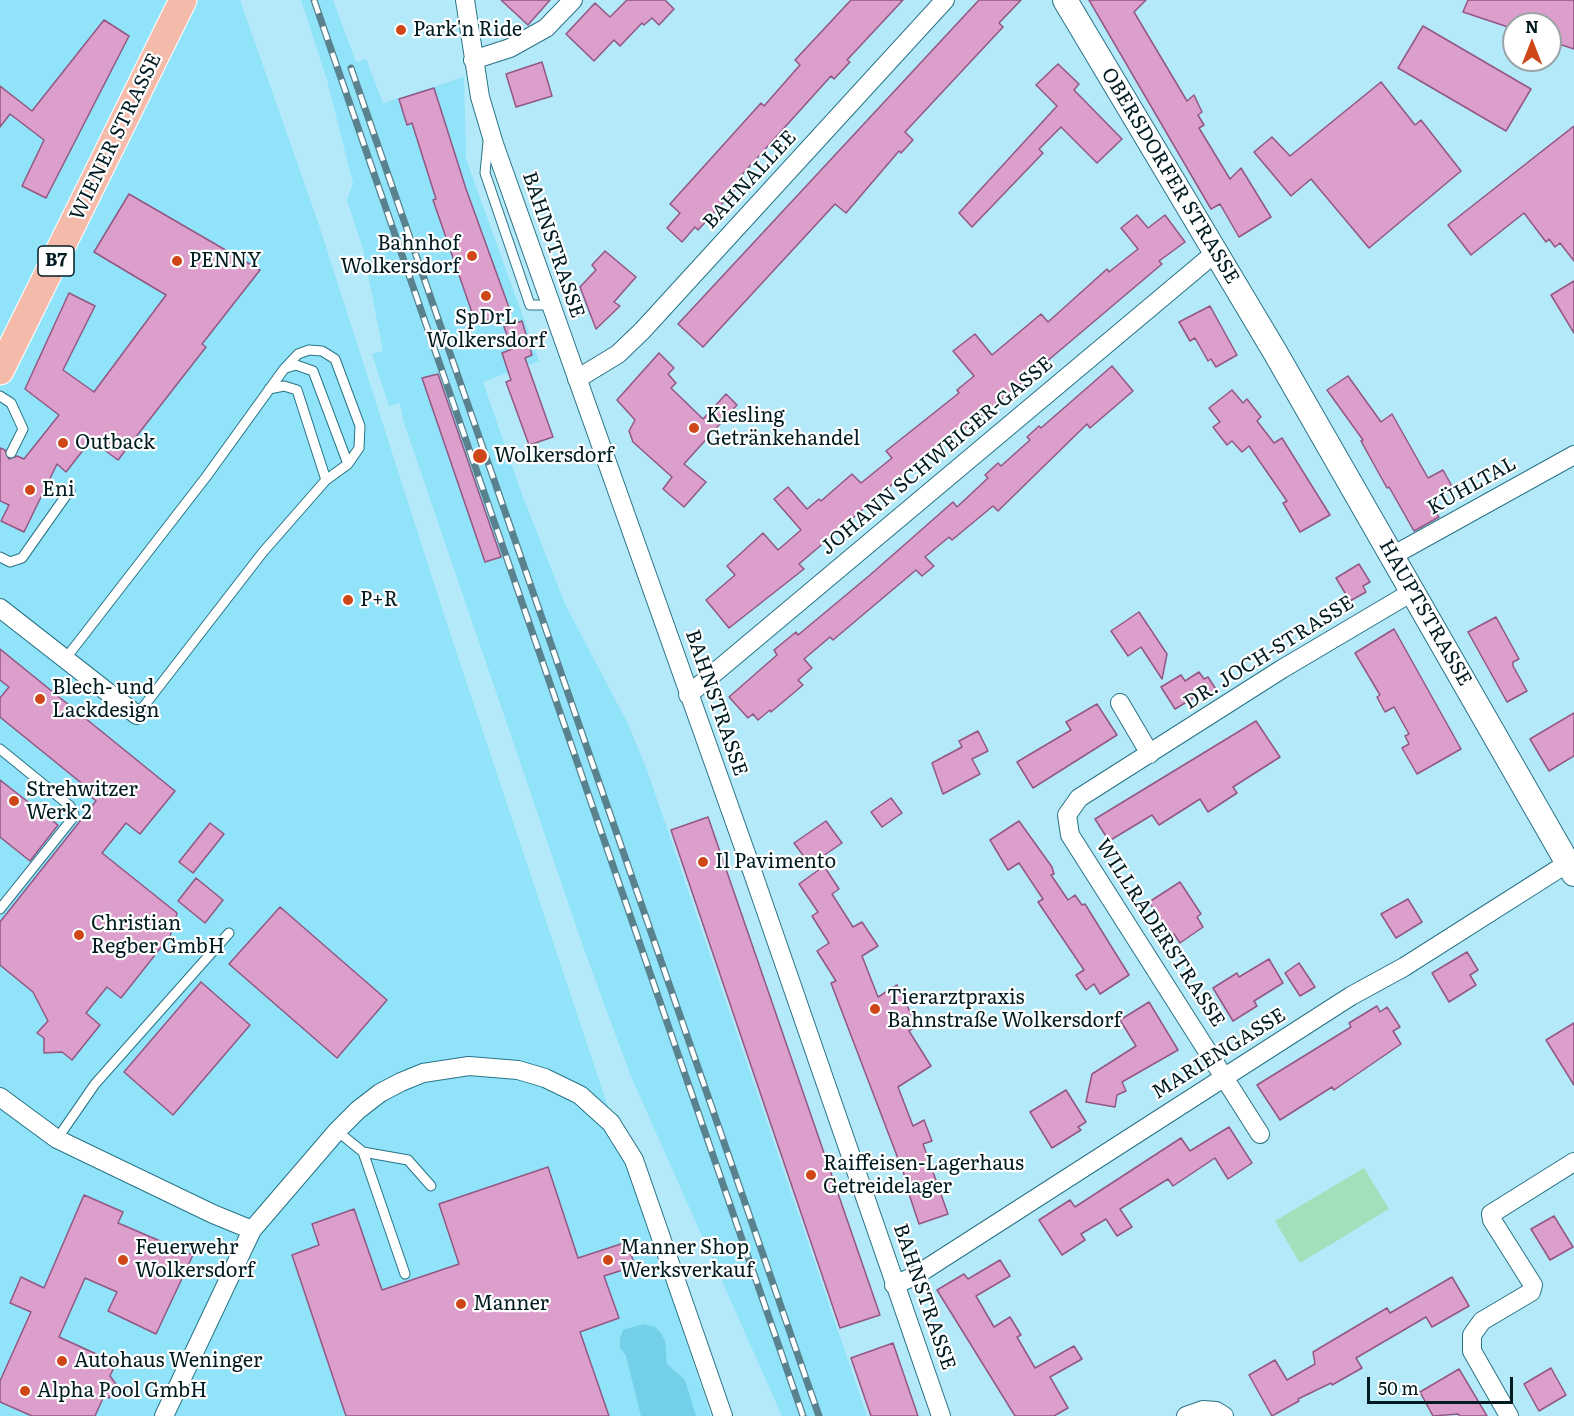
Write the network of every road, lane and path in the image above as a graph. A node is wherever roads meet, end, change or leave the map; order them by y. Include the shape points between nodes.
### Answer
1 (183, 0) edge
2 (465, 0) edge
3 (573, 0) edge
4 (945, 0) edge
5 (1065, 0) edge
6 (473, 60) junction
7 (489, 127) junction
8 (529, 243) junction
9 (511, 249) junction
10 (1215, 253) junction
11 (550, 304) junction
12 (1275, 352) joint
13 (284, 369) junction
14 (0, 370) edge
15 (577, 379) junction
16 (269, 389) junction
17 (0, 396) edge
18 (11, 453) dead end
19 (1574, 455) edge
20 (348, 464) junction
21 (326, 480) junction
22 (70, 490) dead end
23 (1392, 556) junction
24 (0, 557) edge
25 (1412, 592) junction
26 (0, 608) edge
27 (66, 658) junction
28 (688, 695) junction
29 (1119, 703) dead end
30 (137, 715) joint
31 (0, 748) edge
32 (1150, 754) junction
33 (1067, 816) joint
34 (1572, 865) edge
35 (0, 909) edge
36 (229, 933) dead end
37 (1225, 1077) junction
38 (0, 1097) edge
39 (337, 1131) junction
40 (1260, 1134) dead end
41 (57, 1139) junction
42 (363, 1152) junction
43 (1574, 1162) edge
44 (431, 1186) dead end
45 (252, 1230) junction
46 (405, 1274) dead end
47 (894, 1285) junction
48 (164, 1416) edge
49 (723, 1416) edge
50 (941, 1416) edge
51 (1186, 1416) edge
52 (1224, 1416) edge
53 (1509, 1416) edge

1 - 14 main road, WIENER STRASSE / B7
2 - 6 street, BAHNSTRASSE
3 - 6 street via 546,28 510,48
4 - 15 street, BAHNALLEE via 642,331 618,354
5 - 10 main road, OBERSDORFER STRASSE
6 - 7 street, BAHNSTRASSE
7 - 8 street, BAHNSTRASSE
7 - 9 lane via 485,173
8 - 9 lane
8 - 11 street, BAHNSTRASSE
9 - 11 lane via 530,305
10 - 12 main road, OBERSDORFER STRASSE
10 - 28 street, JOHANN SCHWEIGER-GASSE
11 - 15 street, BAHNSTRASSE
12 - 23 main road, HAUPTSTRASSE
13 - 16 lane
13 - 20 lane via 297,365 313,371
13 - 20 lane via 298,354 309,350 322,351 335,359 360,426 359,448
15 - 28 street, BAHNSTRASSE
16 - 21 lane via 284,386 297,390
16 - 27 lane via 207,477
17 - 18 lane via 11,403 23,429
19 - 23 street, KÜHLTAL
20 - 21 lane
21 - 30 lane via 263,552
22 - 24 lane via 22,558 10,562
23 - 25 main road, HAUPTSTRASSE
25 - 32 street, DR. JOCH-STRASSE
25 - 34 main road, HAUPTSTRASSE
26 - 27 street
27 - 30 street
28 - 47 street, BAHNSTRASSE
29 - 32 street
31 - 35 lane via 70,806 74,814
32 - 33 street, DR. JOCH-STRASSE via 1079,798
33 - 37 street, WILLRADERSTRASSE via 1070,835
34 - 37 street, MARIENGASSE
36 - 41 lane via 95,1084
37 - 40 street, WILLRADERSTRASSE
37 - 47 street, MARIENGASSE via 915,1276
38 - 41 street
39 - 42 lane
39 - 45 street
39 - 49 street via 380,1093 423,1073 442,1069 493,1066 518,1070 580,1095 611,1123 634,1160
41 - 45 street
42 - 44 lane via 408,1160
42 - 46 lane
43 - 53 street via 1491,1214 1533,1285 1531,1292 1482,1321 1472,1335 1472,1351
45 - 48 street
47 - 50 street, BAHNSTRASSE
51 - 52 street via 1203,1410

